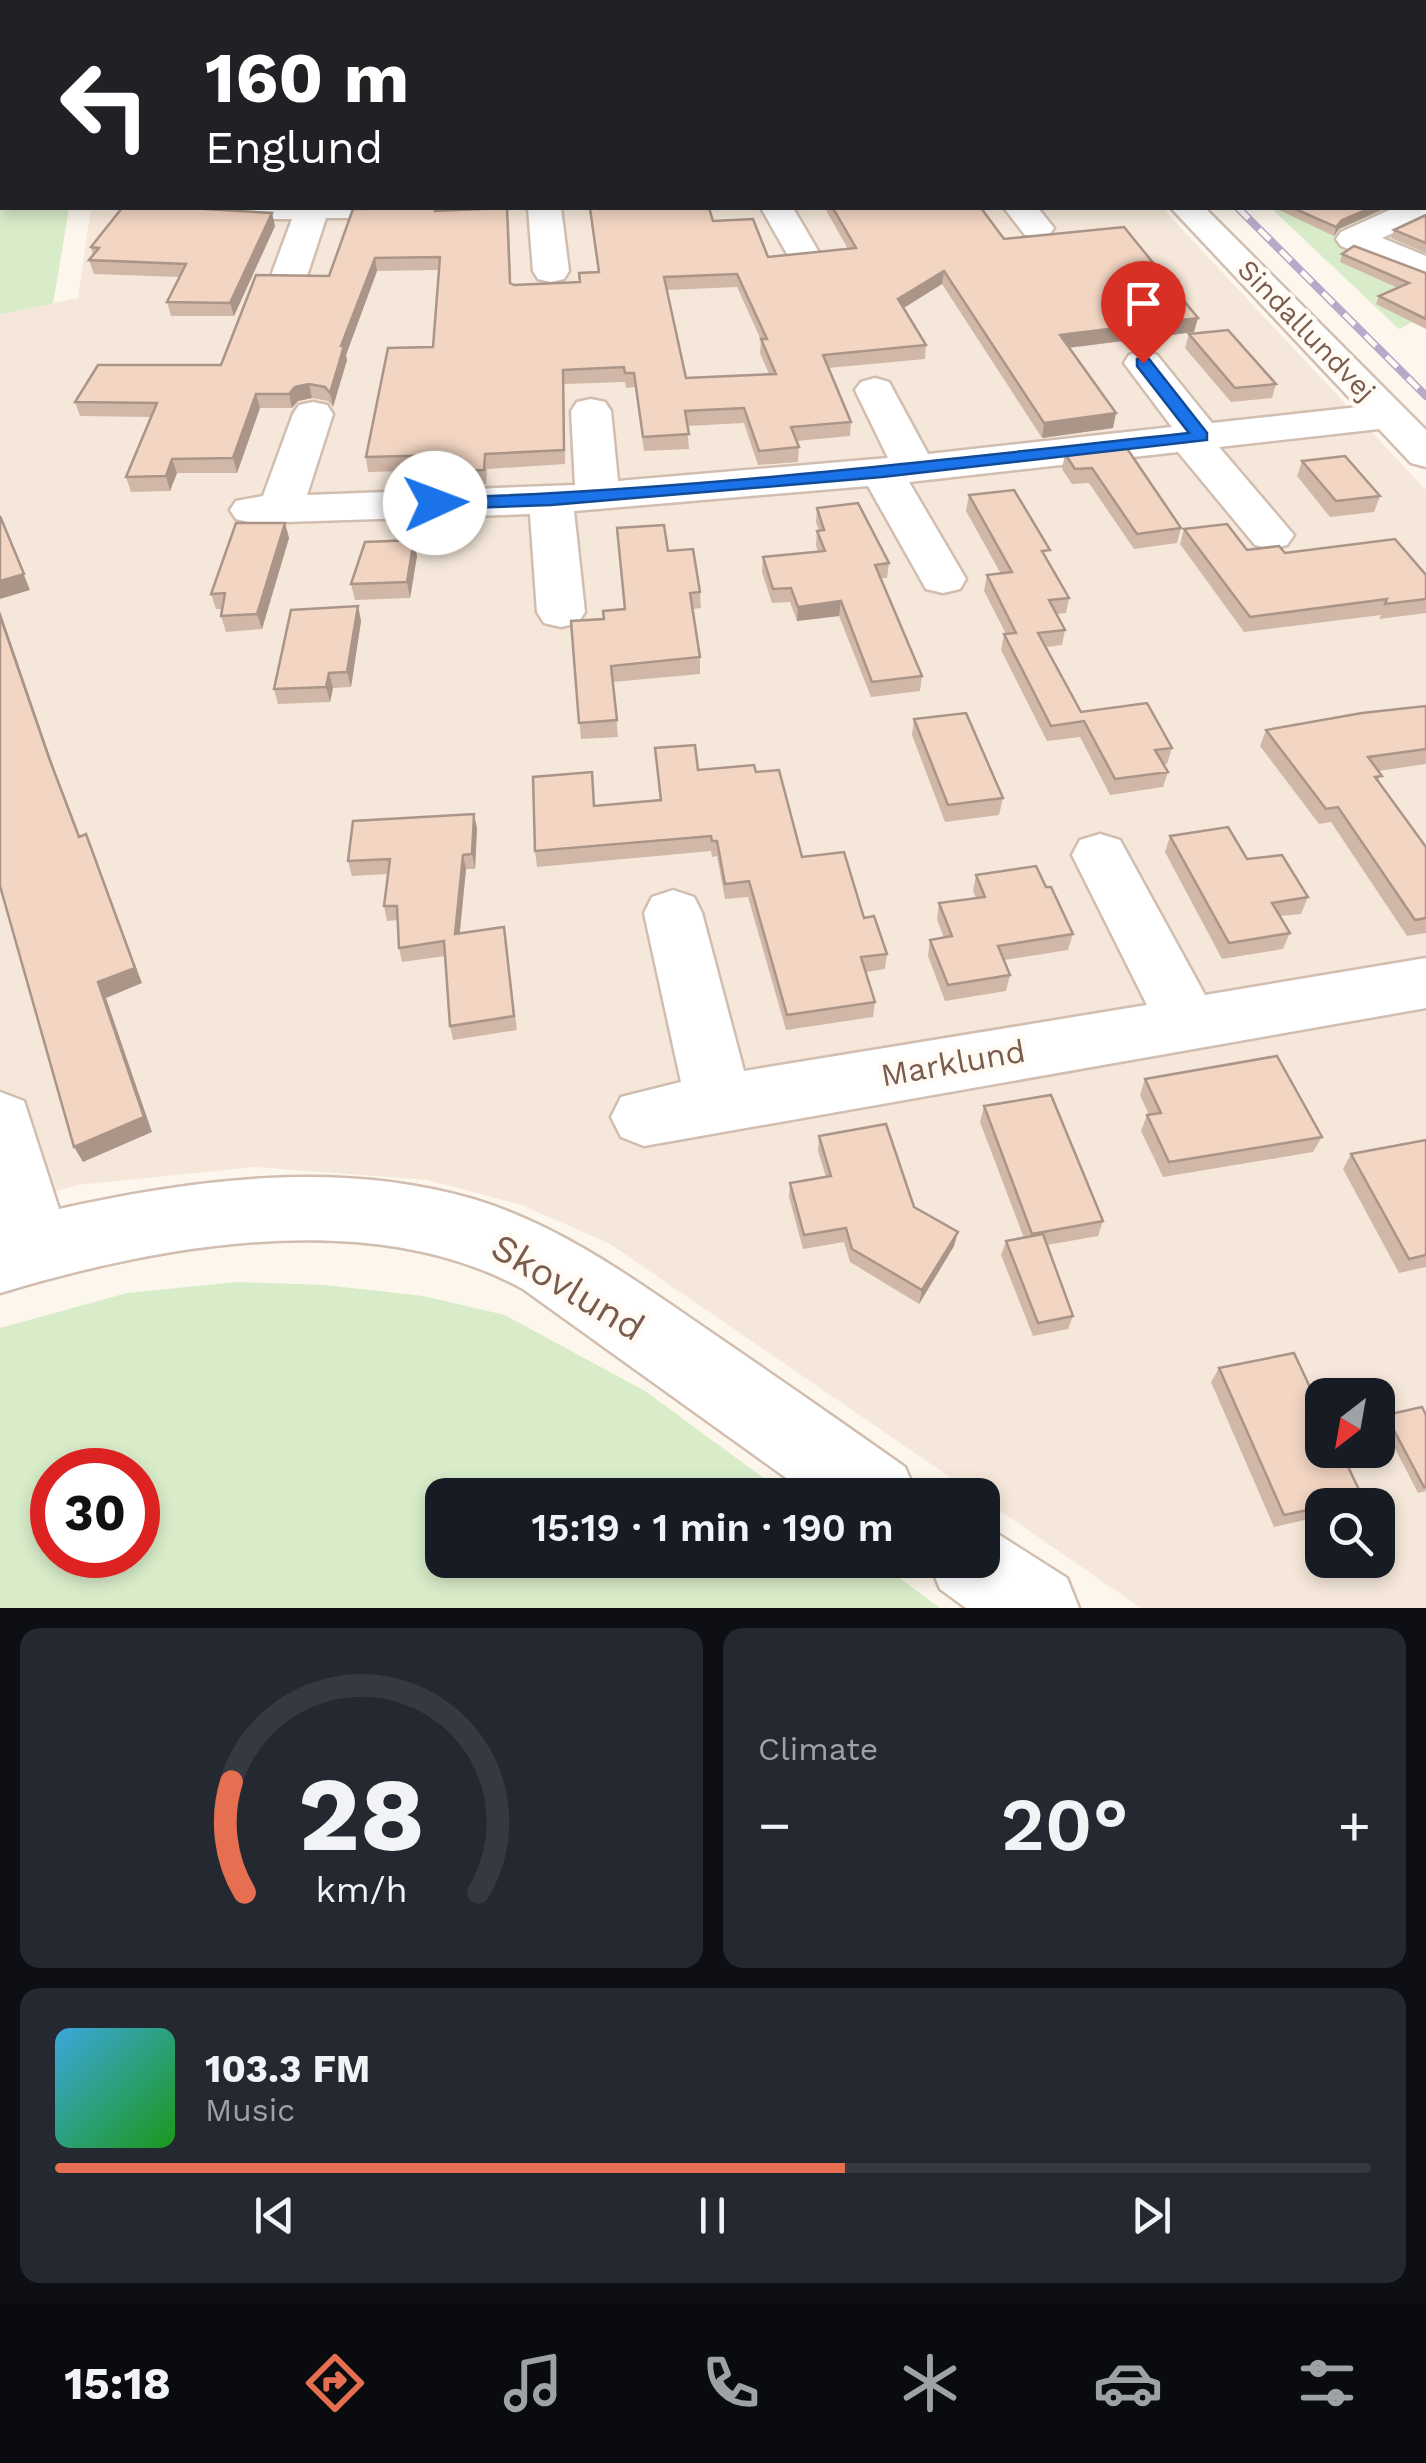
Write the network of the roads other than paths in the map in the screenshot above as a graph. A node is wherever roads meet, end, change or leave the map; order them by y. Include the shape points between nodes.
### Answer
1 (312, 210) edge
2 (544, 210) edge
3 (778, 210) edge
4 (1189, 210) edge
5 (1416, 210) edge
6 (804, 254) edge
7 (1426, 268) edge
8 (551, 271) dead end
9 (290, 272) edge
10 (1143, 363) dead end
11 (875, 390) dead end
12 (591, 411) dead end
13 (313, 414) dead end
14 (1390, 416) junction
15 (1195, 438) junction
16 (1426, 454) edge
17 (898, 469) junction
18 (598, 496) junction
19 (551, 500) junction
20 (1271, 535) dead end
21 (943, 579) dead end
22 (561, 612) dead end
23 (1100, 855) dead end
24 (674, 913) dead end
25 (1426, 983) edge
26 (1188, 1022) junction
27 (719, 1104) junction
28 (644, 1116) dead end
29 (0, 1121) edge
30 (18, 1254) edge
31 (854, 1478) edge
32 (995, 1578) edge
33 (1037, 1608) edge

1 - 9 street
2 - 8 street
3 - 6 street
4 - 14 street, Sindallundvej
5 - 7 street via 1353,240
10 - 15 street
11 - 17 street
12 - 18 street
13 - 19 street via 266,509
14 - 15 street
14 - 16 street, Sindallundvej
15 - 17 street
15 - 20 street
17 - 18 street
17 - 21 street
18 - 19 street
19 - 22 street
23 - 26 street
24 - 27 street
25 - 26 street, Marklund
26 - 27 street, Marklund
27 - 28 street, Marklund
29 - 30 street, Skovlund
30 - 31 street, Skovlund via 147,1222 256,1212 362,1211 471,1231 524,1253 595,1296
32 - 33 street

